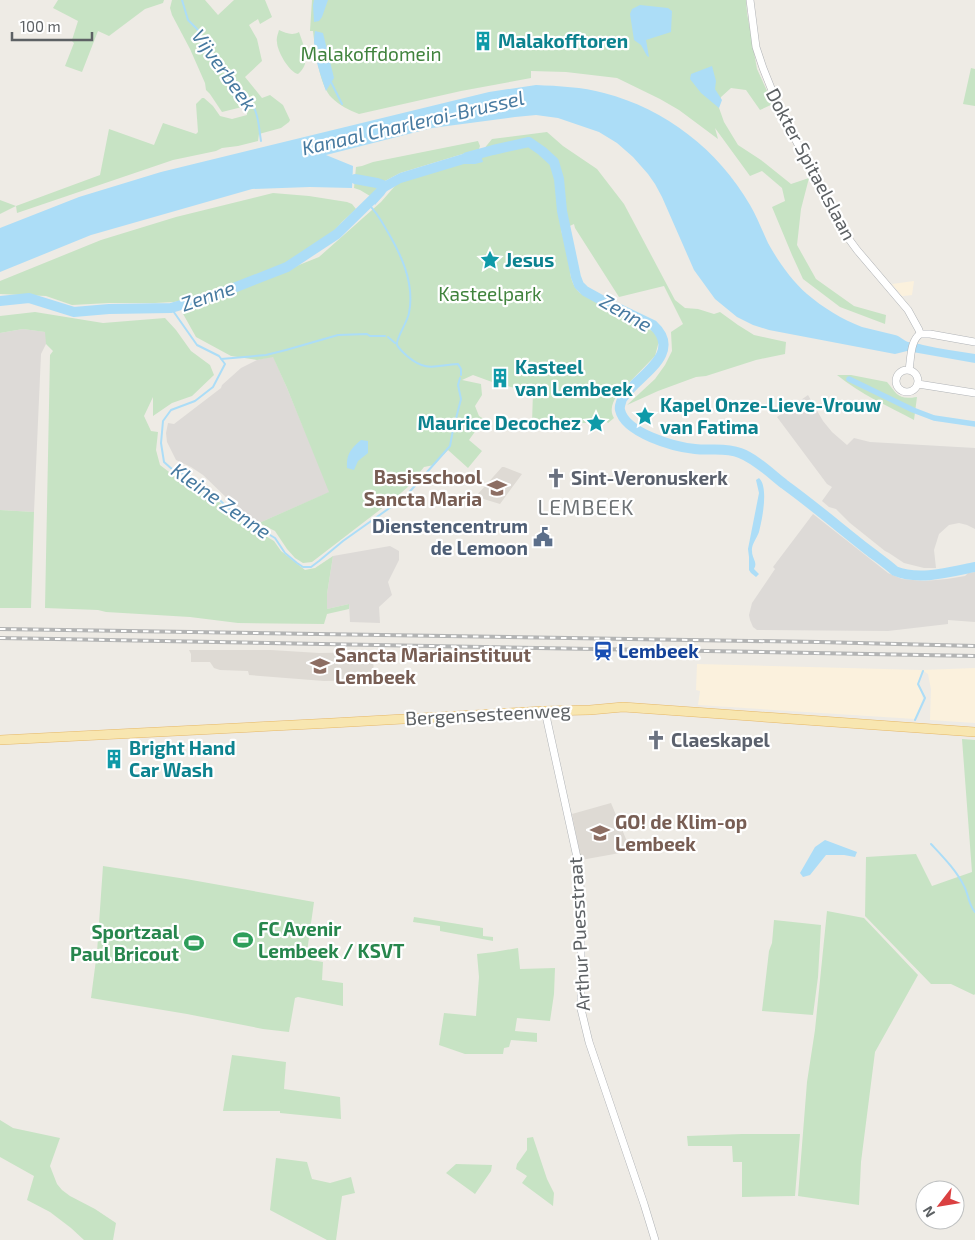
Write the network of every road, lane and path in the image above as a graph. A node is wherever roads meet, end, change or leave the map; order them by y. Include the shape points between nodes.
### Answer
1 (750, 0) edge
2 (920, 334) junction
3 (975, 342) edge
4 (909, 370) junction
5 (918, 384) junction
6 (975, 393) edge
7 (545, 711) junction
8 (975, 732) edge
9 (0, 740) edge
10 (655, 1240) edge

1 - 2 street, Dokter Spitaelslaan via 756,47 779,108 843,231 908,310
2 - 3 street
2 - 4 street via 914,342
4 - 5 street via 917,375
4 - 5 street via 898,374 897,386 906,392 914,391
5 - 6 street
7 - 8 main road, Bergensesteenweg via 644,708
7 - 9 main road, Bergensesteenweg
7 - 10 street, Arthur Puesstraat via 578,862 581,1009

